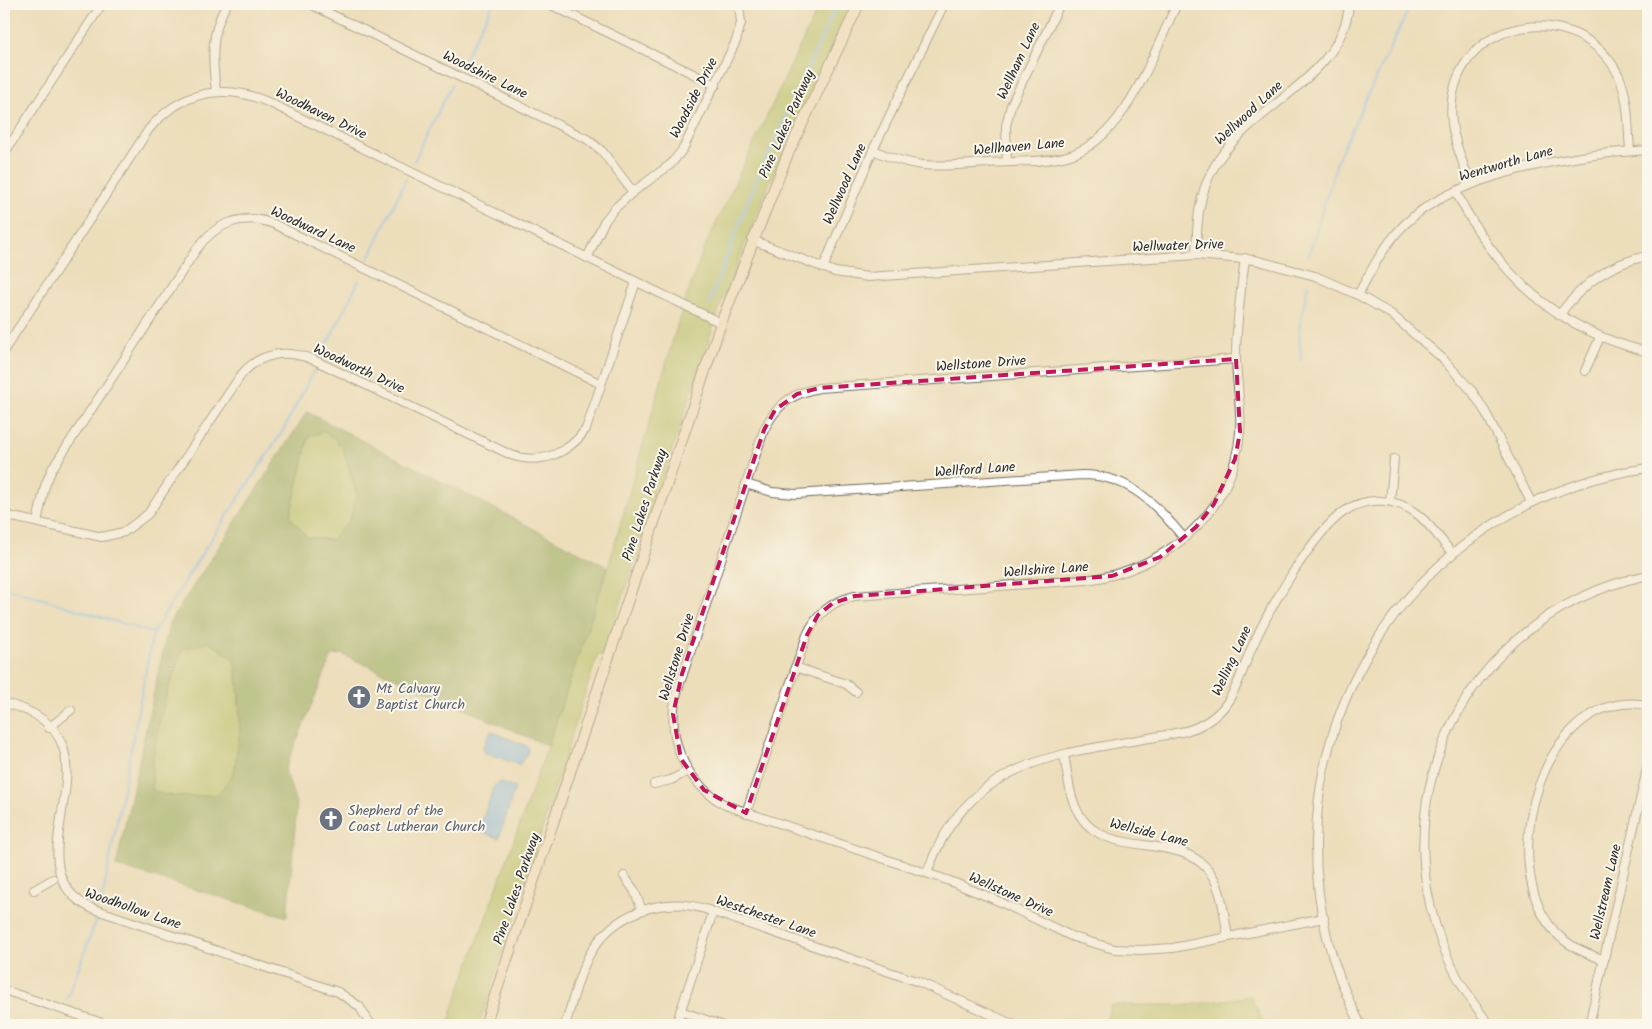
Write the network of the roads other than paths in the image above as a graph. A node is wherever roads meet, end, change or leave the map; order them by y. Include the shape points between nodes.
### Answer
1 (102, 4) edge
2 (227, 4) edge
3 (310, 4) edge
4 (548, 4) edge
5 (739, 4) edge
6 (859, 4) edge
7 (944, 4) edge
8 (1060, 4) edge
9 (1177, 4) edge
10 (1349, 4) edge
11 (716, 85) junction
12 (216, 91) junction
13 (873, 150) junction
14 (1648, 150) edge
15 (1630, 151) junction
16 (4, 154) edge
17 (1007, 162) junction
18 (1471, 185) junction
19 (632, 192) junction
20 (1456, 192) junction
21 (752, 240) junction
22 (1196, 255) junction
23 (1648, 256) edge
24 (588, 258) junction
25 (1245, 258) junction
26 (823, 268) junction
27 (636, 282) junction
28 (1358, 294) junction
29 (1559, 315) junction
30 (721, 323) junction
31 (1600, 337) junction
32 (4, 350) edge
33 (1648, 352) edge
34 (1236, 359) junction
35 (1585, 371) dead end
36 (601, 384) junction
37 (1394, 459) dead end
38 (1648, 468) edge
39 (746, 484) junction
40 (1390, 501) junction
41 (1531, 502) junction
42 (4, 514) edge
43 (37, 522) junction
44 (1184, 538) junction
45 (1452, 554) junction
46 (1648, 575) edge
47 (796, 667) junction
48 (856, 692) dead end
49 (4, 703) edge
50 (1648, 705) edge
51 (71, 710) dead end
52 (49, 728) junction
53 (1064, 755) junction
54 (1648, 765) edge
55 (688, 771) junction
56 (654, 784) dead end
57 (53, 810) dead end
58 (746, 813) junction
59 (49, 870) dead end
60 (927, 873) junction
61 (624, 876) dead end
62 (53, 879) junction
63 (34, 890) dead end
64 (642, 910) junction
65 (713, 912) junction
66 (1324, 918) junction
67 (1228, 936) junction
68 (1604, 960) junction
69 (4, 990) edge
70 (680, 1012) junction
71 (108, 1025) edge
72 (372, 1025) edge
73 (485, 1025) edge
74 (565, 1025) edge
75 (676, 1025) edge
76 (720, 1025) edge
77 (1014, 1025) edge
78 (1361, 1025) edge
79 (1490, 1025) edge
80 (1589, 1025) edge

1 - 16 street
2 - 12 street via 214,38 212,57
3 - 19 street, Woodshire Lane via 587,139 602,151
4 - 11 street
5 - 11 street, Woodside Drive via 738,36
6 - 21 street, Pine Lakes Parkway via 814,95
7 - 13 street, Wellwood Lane
8 - 17 street, Wellham Lane via 1011,105 1006,126
9 - 17 street, Wellhaven Lane via 1128,105 1107,133 1068,156
10 - 22 street, Wellwood Lane via 1344,28 1330,53 1237,138 1215,166 1201,200
11 - 19 street, Woodside Drive via 680,153 668,166
12 - 24 street, Woodhaven Drive via 238,92 263,100
12 - 32 street, Woodhaven Drive via 180,102 149,129
13 - 17 street, Wellhaven Lane via 898,161 921,166
13 - 26 street, Wellwood Lane
14 - 15 street, Wentworth Lane
15 - 18 street, Wentworth Lane via 1527,168
15 - 18 street via 1624,91 1607,58 1571,31 1544,25 1526,26 1502,34 1479,48 1467,62 1456,84 1452,100 1452,127
18 - 20 street, Wentworth Lane
19 - 24 street, Woodside Drive via 607,217
20 - 28 street, Wentworth Lane via 1427,207 1405,224 1383,251
20 - 29 street via 1493,254 1526,288
21 - 26 street, Wellwater Drive
21 - 30 street, Pine Lakes Parkway
22 - 25 street, Wellwater Drive
22 - 26 street, Wellwater Drive via 887,277 849,275
23 - 29 street via 1616,266 1592,279
24 - 27 street, Woodhaven Drive
25 - 28 street, Wellwater Drive via 1302,272
25 - 34 street, Wellshire Lane
27 - 30 street, Woodhaven Drive
27 - 36 street, Woodworth Drive
28 - 41 street, Wellwater Drive via 1417,334 1472,391 1495,428
29 - 31 street
30 - 73 street, Pine Lakes Parkway
31 - 33 street
31 - 35 street
34 - 39 street, Wellstone Drive via 803,391 783,402 772,414
34 - 44 street, Wellshire Lane via 1240,432 1235,459 1214,504
36 - 43 street, Woodworth Drive via 586,429 574,444 553,456 533,460 495,448 307,357 289,353 269,356 253,363 240,375 152,509 135,526 115,536 102,536
36 - 43 street, Woodward Lane via 284,228 262,220 237,220 215,229 196,250 52,470 44,486
37 - 40 street
38 - 41 street via 1582,483
39 - 44 street, Wellford Lane via 780,494 804,494 1098,476 1122,482 1142,494
39 - 55 street, Wellstone Drive via 675,700 674,735
40 - 45 street, Welling Lane via 1417,513
40 - 53 street, Welling Lane via 1366,502 1348,509 1319,538 1272,608 1233,694 1211,719 1186,731
41 - 45 street
42 - 43 street, Woodworth Drive
44 - 47 street, Wellshire Lane via 1147,564 1099,578 844,599 824,609 812,624
45 - 66 street via 1412,593 1382,632 1356,677 1335,728 1324,772 1318,822 1318,870
46 - 79 street via 1584,595 1553,612 1519,637 1473,689 1453,722 1439,755 1428,795 1424,828 1424,865 1430,903 1455,974
47 - 48 street via 846,684
47 - 58 street, Wellshire Lane
49 - 52 street via 32,713
50 - 68 street via 1632,702 1613,705 1584,720 1560,745 1548,765 1532,808 1528,856 1540,909 1564,941
51 - 52 street
52 - 57 street via 59,746 62,762
53 - 60 street, Welling Lane via 1016,769 980,792 949,826
53 - 67 street, Wellside Lane via 1075,806 1086,824 1107,837 1180,852 1200,862 1212,874 1216,884
54 - 68 street, Wellstream Lane
55 - 56 street
55 - 58 street, Wellstone Drive via 712,797
58 - 60 street, Wellstone Drive
59 - 62 street, Woodhollow Lane
60 - 67 street, Wellstone Drive via 994,899 1073,937 1105,947 1156,950
61 - 64 street via 633,886
62 - 63 street
62 - 72 street, Woodhollow Lane via 65,894 83,905 338,992 359,1006
64 - 65 street, Westchester Lane via 678,904
64 - 74 street, Westchester Lane via 614,926 594,948
65 - 70 street
65 - 77 street, Westchester Lane via 919,982
66 - 67 street, Wellstone Drive
66 - 78 street via 1337,970
68 - 80 street, Wellstream Lane
69 - 71 street
70 - 75 street
70 - 76 street

